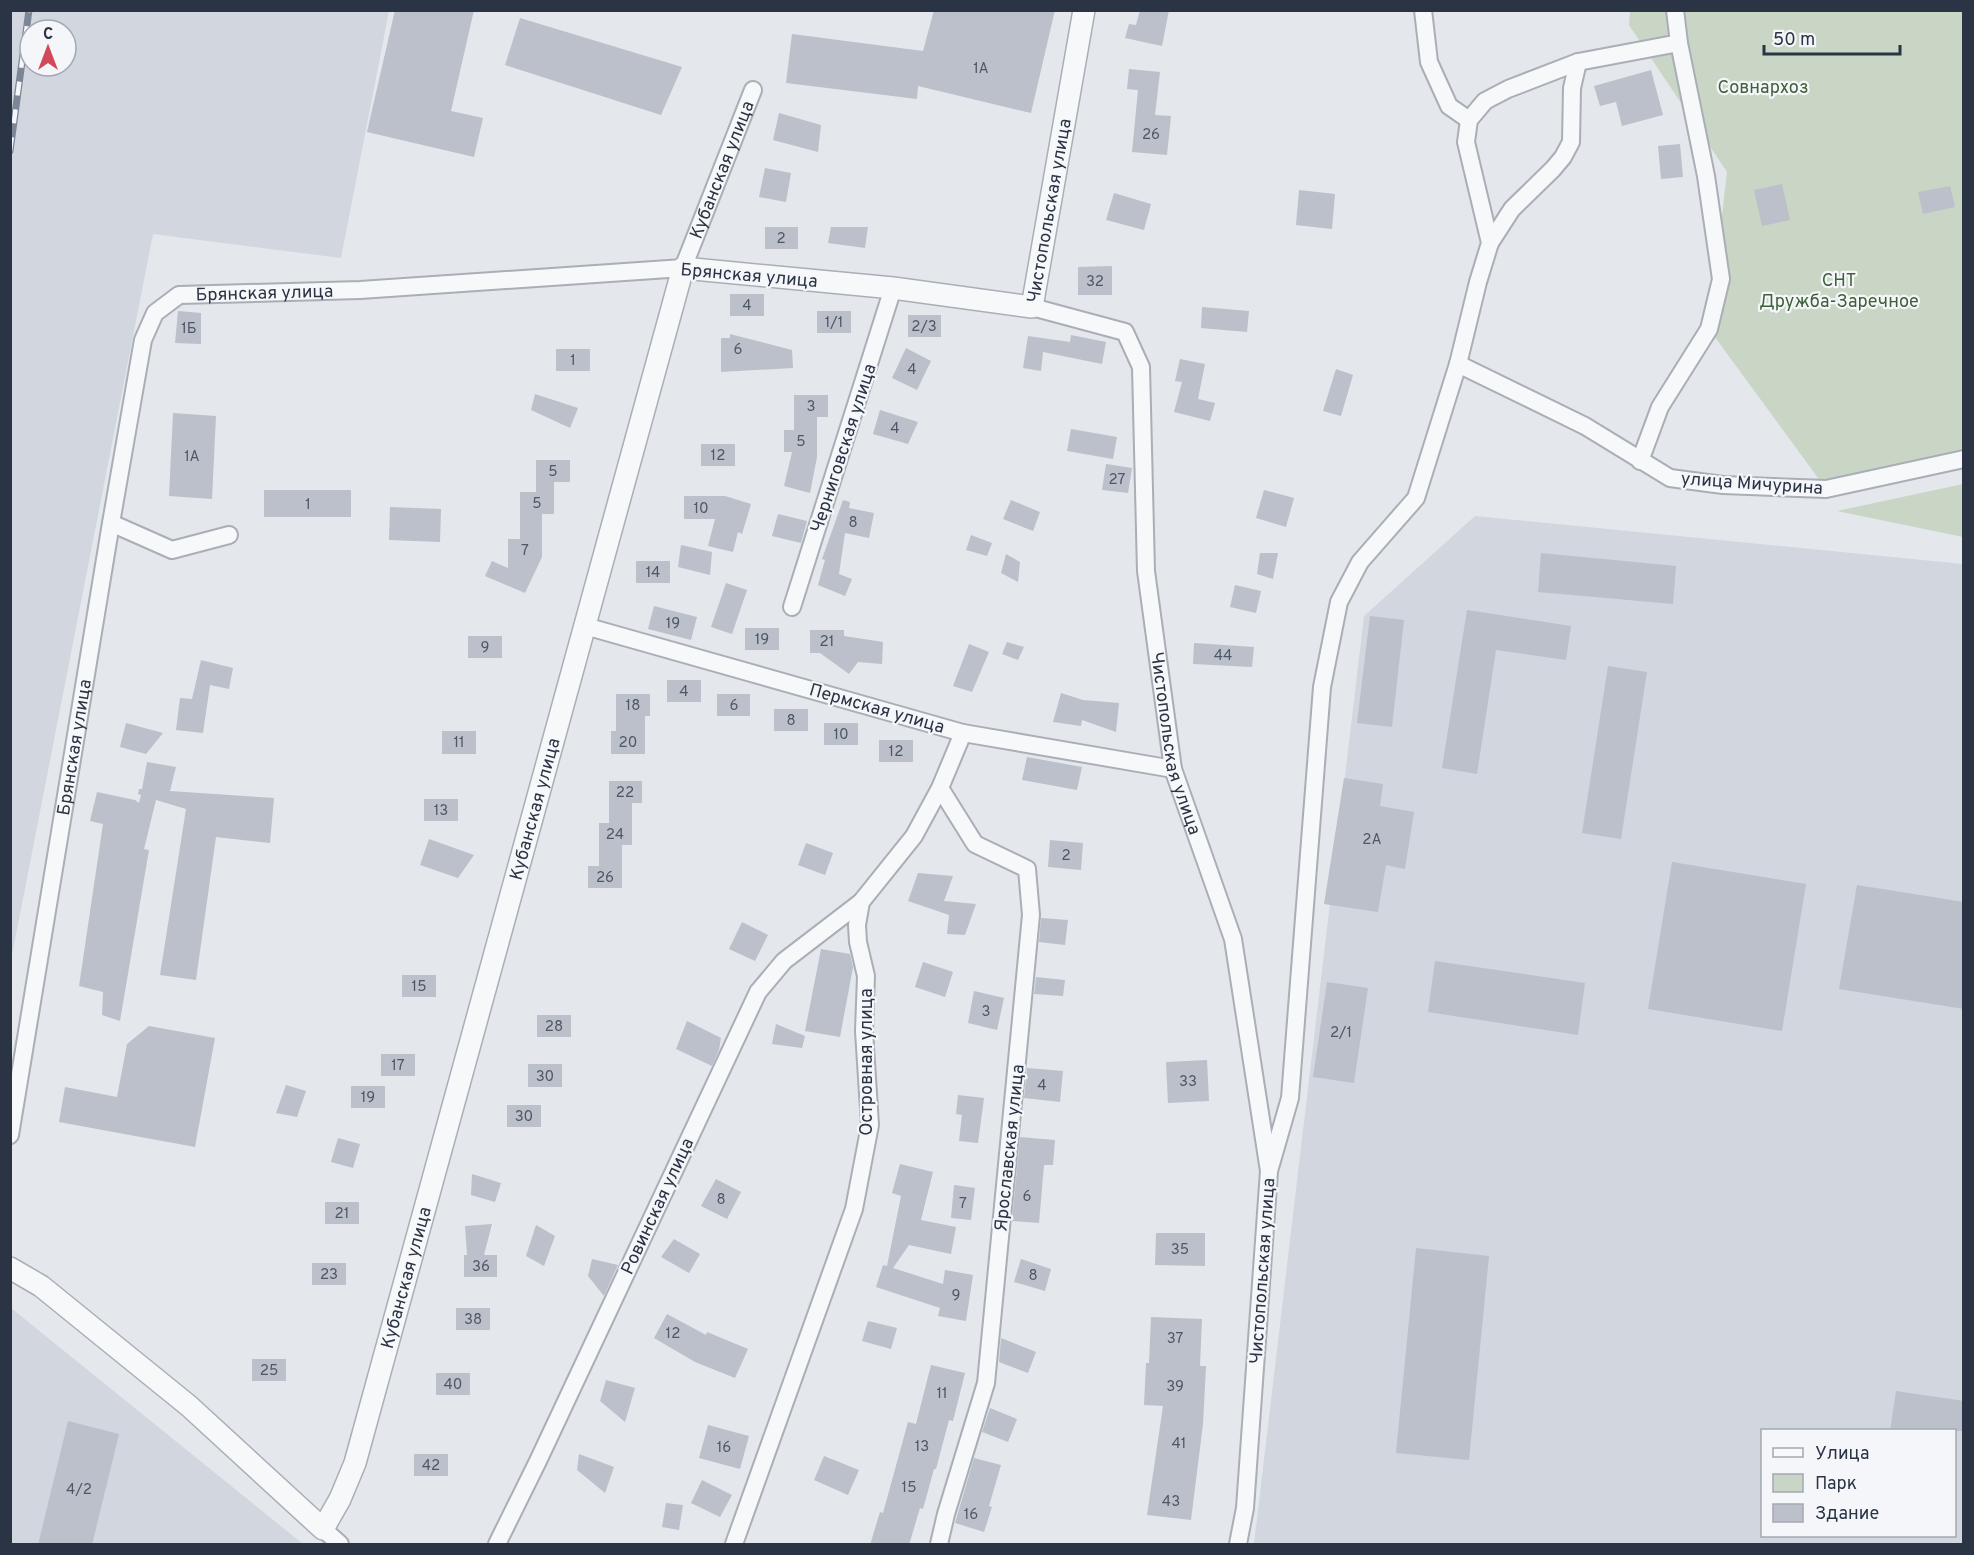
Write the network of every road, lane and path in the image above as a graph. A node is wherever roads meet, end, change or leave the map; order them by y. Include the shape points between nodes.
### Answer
1 (1084, 10) edge
2 (1423, 10) edge
3 (1675, 10) edge
4 (1679, 43) junction
5 (1578, 62) junction
6 (753, 90) dead end
7 (1468, 120) junction
8 (1490, 243) junction
9 (683, 268) junction
10 (893, 288) junction
11 (1032, 307) junction
12 (1458, 364) junction
13 (1964, 459) edge
14 (1640, 461) junction
15 (111, 523) junction
16 (230, 536) dead end
17 (792, 607) dead end
18 (585, 626) junction
19 (963, 733) junction
20 (1173, 769) junction
21 (940, 788) junction
22 (861, 902) junction
23 (10, 1135) edge
24 (1269, 1171) junction
25 (10, 1268) edge
26 (323, 1530) junction
27 (340, 1545) edge
28 (497, 1545) edge
29 (734, 1545) edge
30 (939, 1545) edge
31 (1238, 1545) edge

1 - 11 street, Чистопольская улица
2 - 7 street via 1428,62 1449,106
3 - 4 street
4 - 5 street
4 - 14 street via 1706,176 1721,279 1709,329 1660,407
5 - 7 street via 1492,97
5 - 8 street via 1572,88 1572,142 1553,169 1512,209
6 - 9 street, Кубанская улица
7 - 8 street via 1466,142
8 - 12 street
9 - 10 street, Брянская улица
9 - 15 street, Брянская улица via 360,290 179,295 155,313 143,340
9 - 18 street, Кубанская улица
10 - 11 street, Брянская улица
10 - 17 street, Черниговская улица
11 - 20 street, Чистопольская улица via 1125,332 1141,367 1146,571
12 - 14 street, улица Мичурина via 1585,426
12 - 24 street via 1416,498 1360,562 1339,602 1322,687 1290,1098
13 - 14 street, улица Мичурина via 1827,489 1723,485 1670,478
15 - 16 street via 172,550
15 - 23 street, Брянская улица
18 - 19 street, Пермская улица
18 - 26 street, Кубанская улица via 356,1463
19 - 20 street, Пермская улица
19 - 21 street
20 - 24 street, Чистопольская улица via 1233,939
21 - 22 street via 914,836
21 - 30 street, Ярославская улица via 975,844 1027,869 1031,915 986,1383
22 - 28 street, Ровинская улица via 784,961 758,992
22 - 29 street, Островная улица via 857,925 866,976 864,1031 870,1125 856,1199
24 - 31 street, Чистопольская улица via 1245,1508
25 - 26 street via 41,1286 189,1406
26 - 27 street

